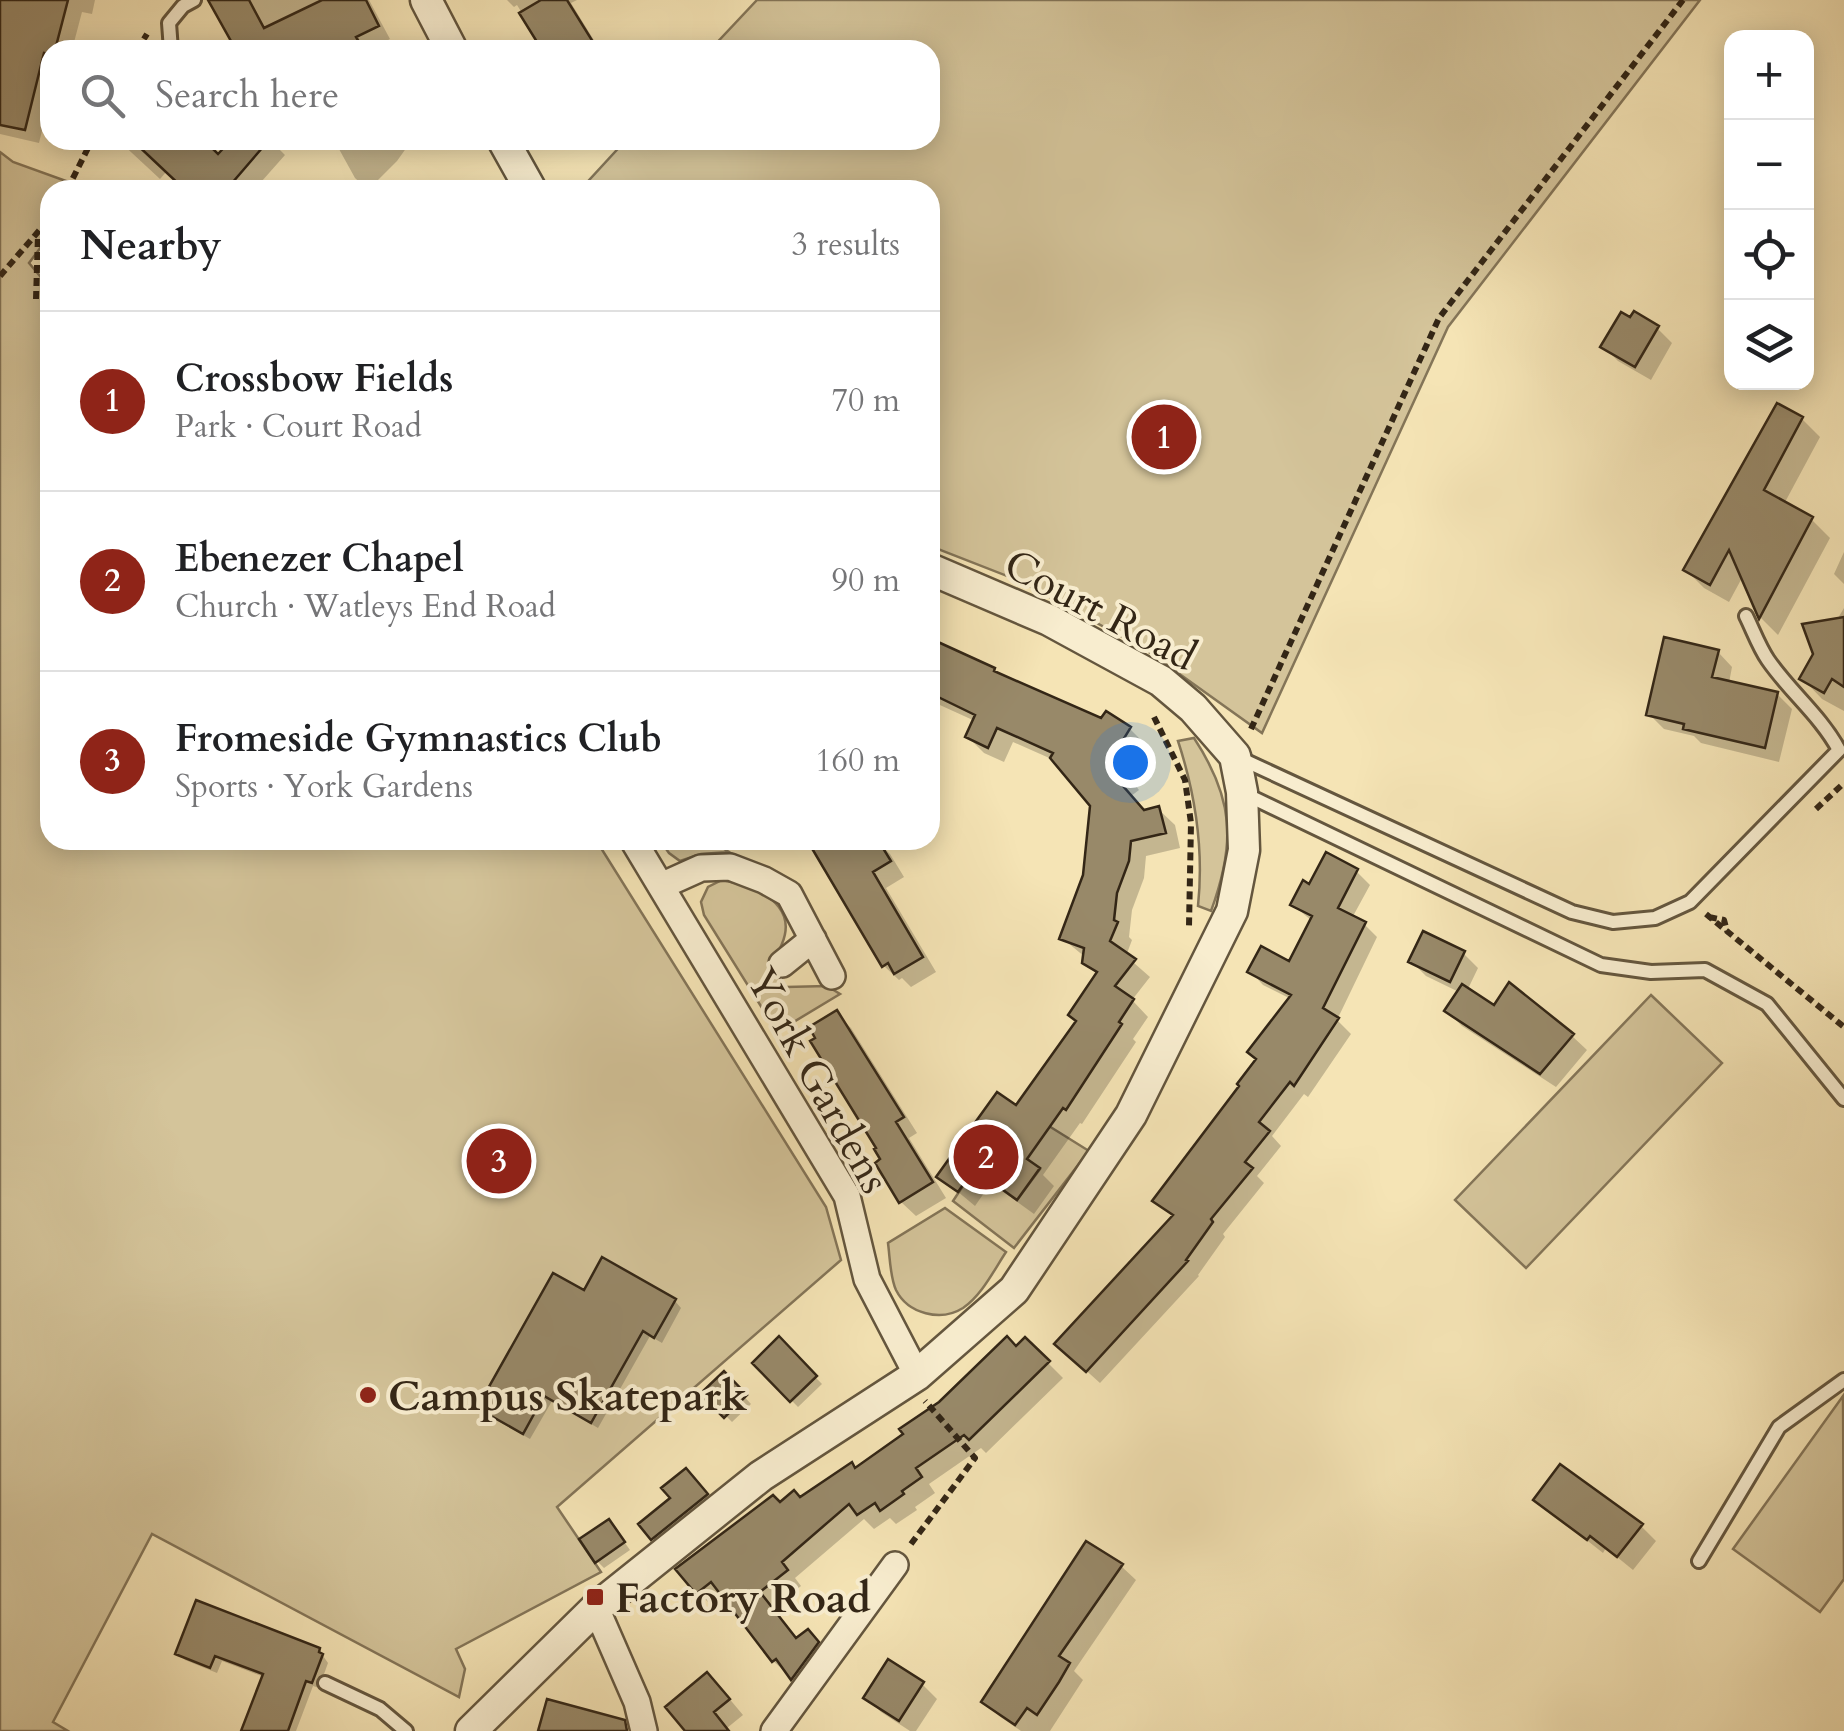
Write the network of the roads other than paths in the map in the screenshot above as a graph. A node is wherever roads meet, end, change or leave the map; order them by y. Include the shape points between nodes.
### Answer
1 (194, 0) edge
2 (426, 0) edge
3 (170, 40) edge
4 (447, 40) edge
5 (508, 150) edge
6 (522, 180) edge
7 (940, 574) edge
8 (1746, 616) dead end
9 (1235, 756) junction
10 (1242, 792) junction
11 (639, 850) edge
12 (661, 886) junction
13 (813, 938) junction
14 (782, 964) dead end
15 (832, 976) dead end
16 (1844, 1099) edge
17 (912, 1378) junction
18 (1844, 1380) edge
19 (1699, 1561) dead end
20 (896, 1565) road end
21 (596, 1608) junction
22 (325, 1683) dead end
23 (406, 1731) edge
24 (471, 1731) edge
25 (644, 1731) edge
26 (774, 1731) edge

1 - 3 lane via 169,23
2 - 4 street
5 - 6 street
7 - 9 street, Court Road via 1049,620 1161,681
8 - 9 lane via 1766,658 1825,724 1838,750 1690,902 1655,918 1613,922 1572,912
9 - 10 street
10 - 16 lane via 1601,965 1705,970 1767,1004
10 - 17 street via 1244,850 1232,911 1131,1115 1014,1290
11 - 12 street, York Gardens
12 - 13 street, York Gardens via 701,868 730,867 789,894
12 - 17 street, York Gardens via 847,1196 868,1280
13 - 14 street, York Gardens
13 - 15 street, York Gardens
17 - 21 street via 761,1476
18 - 19 lane via 1779,1427
20 - 26 street
21 - 24 street
21 - 25 street
22 - 23 lane via 380,1708

